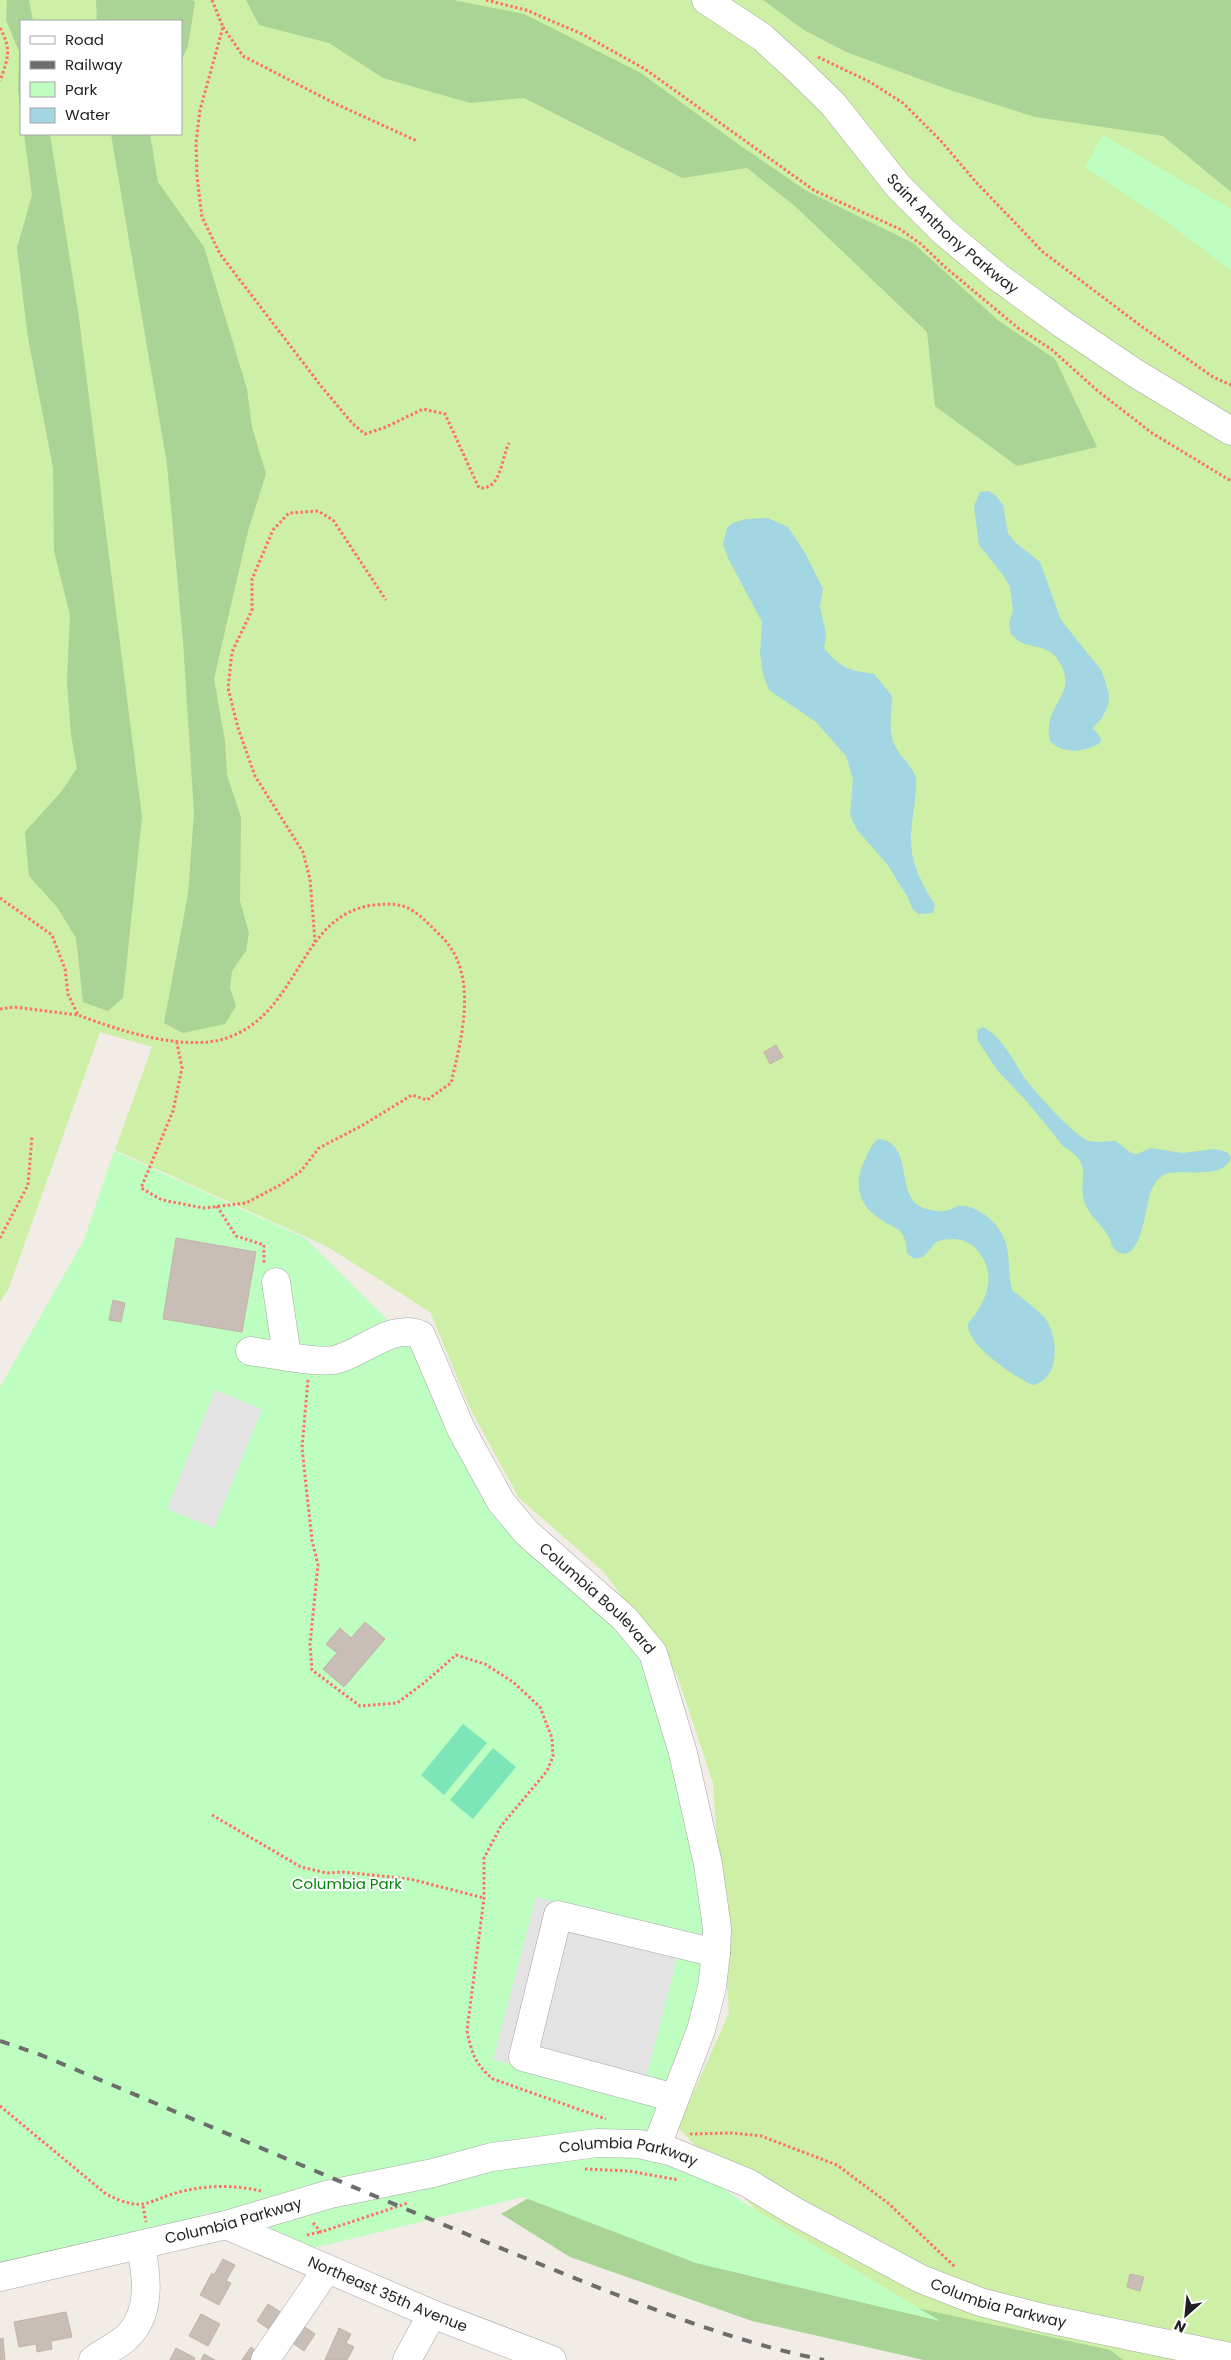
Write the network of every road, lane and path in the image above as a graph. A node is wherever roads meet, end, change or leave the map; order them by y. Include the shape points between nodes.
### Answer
1 (212, 0) edge
2 (486, 0) edge
3 (706, 0) edge
4 (223, 27) junction
5 (0, 28) edge
6 (815, 55) dead end
7 (0, 81) edge
8 (417, 141) dead end
9 (1231, 385) edge
10 (1231, 431) edge
11 (509, 443) dead end
12 (1231, 481) edge
13 (386, 600) dead end
14 (0, 898) edge
15 (315, 943) junction
16 (0, 1009) edge
17 (78, 1015) junction
18 (178, 1043) junction
19 (32, 1136) dead end
20 (217, 1206) junction
21 (0, 1238) edge
22 (276, 1282) joint
23 (250, 1351) dead end
24 (299, 1357) junction
25 (212, 1815) dead end
26 (484, 1898) junction
27 (716, 1953) junction
28 (675, 2098) junction
29 (0, 2106) edge
30 (609, 2120) dead end
31 (705, 2135) dead end
32 (656, 2148) junction
33 (578, 2169) dead end
34 (686, 2178) dead end
35 (263, 2191) dead end
36 (410, 2202) dead end
37 (143, 2206) junction
38 (310, 2220) dead end
39 (226, 2225) junction
40 (321, 2232) junction
41 (300, 2236) dead end
42 (144, 2237) junction
43 (327, 2269) junction
44 (961, 2273) dead end
45 (0, 2277) edge
46 (432, 2314) junction
47 (1231, 2357) edge
48 (93, 2360) edge
49 (265, 2360) edge
50 (407, 2360) edge
51 (552, 2360) edge

1 - 4 path
2 - 12 path via 526,10 582,34 645,69 815,191 900,229 1018,328 1051,348 1093,387 1152,433
3 - 10 street, Saint Anthony Parkway via 762,38 795,67 834,104 898,186 943,231 998,277 1135,373
4 - 8 path via 243,56 334,104
4 - 11 path via 200,110 196,142 202,217 220,254 321,386 365,434 423,409 445,414 479,488 495,482
5 - 7 path via 9,51
6 - 9 path via 870,82 902,103 1043,252 1141,326
13 - 15 path via 333,520 318,511 289,513 273,530 252,579 252,610 232,652 228,688 238,728 255,776 303,852 310,879
14 - 17 path via 52,935 65,969 68,994
15 - 18 path via 268,1012 251,1025 224,1038
15 - 20 path via 327,926 347,912 358,907 393,903 413,910 448,942 464,981 463,1035 450,1083 427,1100 412,1095 319,1148 301,1171 282,1184 246,1203
16 - 17 path via 14,1007
17 - 18 path
18 - 20 path via 182,1068 172,1111 141,1188 162,1200 204,1208
19 - 21 path via 28,1185
20 - 22 path via 236,1236 264,1245 264,1268
22 - 24 street
23 - 24 street, Columbia Boulevard
24 - 26 path via 302,1448 312,1540 318,1565 310,1644 312,1670 360,1706 397,1703 456,1655 485,1664 513,1682 540,1707 552,1738 553,1756 547,1770 501,1826 484,1858
24 - 27 street, Columbia Boulevard via 335,1360 393,1334 412,1331 420,1335 460,1429 501,1502 527,1533 624,1618 653,1653 682,1753 708,1864 717,1928
25 - 26 path via 301,1867 327,1873 410,1879
26 - 30 path via 467,2031 471,2051 479,2067 493,2079
27 - 28 street, Columbia Boulevard via 702,2030
27 - 28 street via 558,1915 523,2057
28 - 32 street, Columbia Boulevard
29 - 37 path via 106,2194 125,2204
31 - 44 path via 761,2136 837,2165 888,2203
32 - 39 street, Columbia Parkway via 639,2144 597,2143 492,2158 330,2194
32 - 47 street, Columbia Parkway via 670,2150 748,2183 921,2279 980,2302
33 - 34 path via 629,2170 679,2180
35 - 37 path via 212,2186 183,2191
36 - 40 path
37 - 42 path
38 - 40 path
39 - 42 street, Columbia Parkway
39 - 43 street, Northeast 35th Avenue
40 - 41 path
42 - 45 street, Columbia Parkway
42 - 48 street via 147,2292 140,2317 126,2338
43 - 46 street, Northeast 35th Avenue
43 - 49 street
46 - 50 street
46 - 51 street, Northeast 35th Avenue

